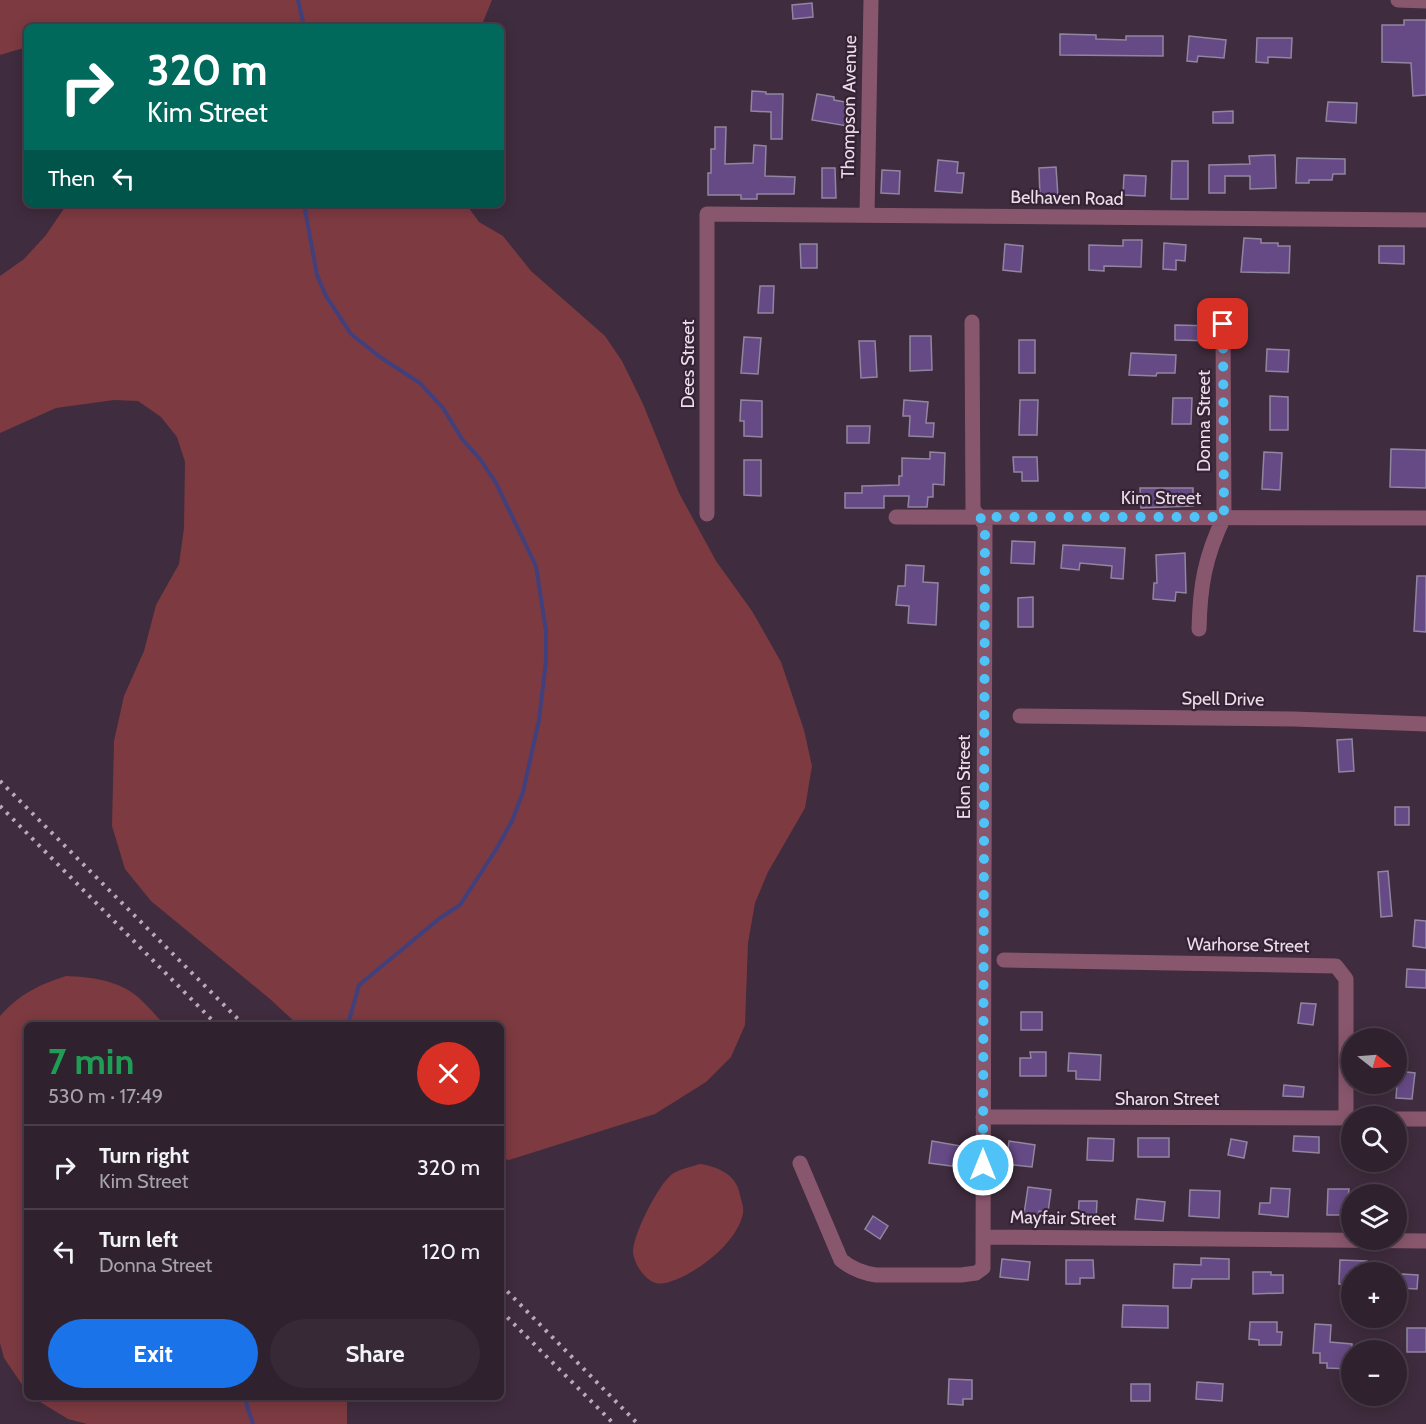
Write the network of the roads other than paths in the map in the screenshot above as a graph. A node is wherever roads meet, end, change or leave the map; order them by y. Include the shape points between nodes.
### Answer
1 (871, 0) edge
2 (1398, 0) edge
3 (1426, 1) edge
4 (707, 214) joint
5 (867, 214) junction
6 (1426, 220) edge
7 (972, 322) dead end
8 (1223, 324) dead end
9 (707, 514) dead end
10 (896, 517) dead end
11 (980, 517) junction
12 (1224, 517) junction
13 (1426, 518) edge
14 (1199, 629) dead end
15 (1020, 716) dead end
16 (1426, 724) edge
17 (1004, 960) dead end
18 (1349, 1106) edge
19 (983, 1117) junction
20 (1341, 1118) edge
21 (1407, 1119) edge
22 (1426, 1119) edge
23 (800, 1163) dead end
24 (983, 1237) junction
25 (1426, 1241) edge

1 - 5 street, Thompson Avenue
2 - 3 street
4 - 5 street, Belhaven Road
4 - 9 street, Dees Street
5 - 6 street, Belhaven Road
7 - 11 street, Elon Street via 973,509
8 - 12 street, Donna Street
10 - 11 street, Kim Street
11 - 12 street, Kim Street
11 - 19 street, Elon Street via 985,525
12 - 13 street, Kim Street
12 - 14 street via 1202,578
15 - 16 street, Spell Drive
17 - 18 street, Warhorse Street via 1336,966 1346,979
19 - 20 street, Sharon Street
19 - 24 street, Elon Street
21 - 22 street
23 - 24 street via 841,1260 863,1273 976,1273 983,1268
24 - 25 street, Mayfair Street

